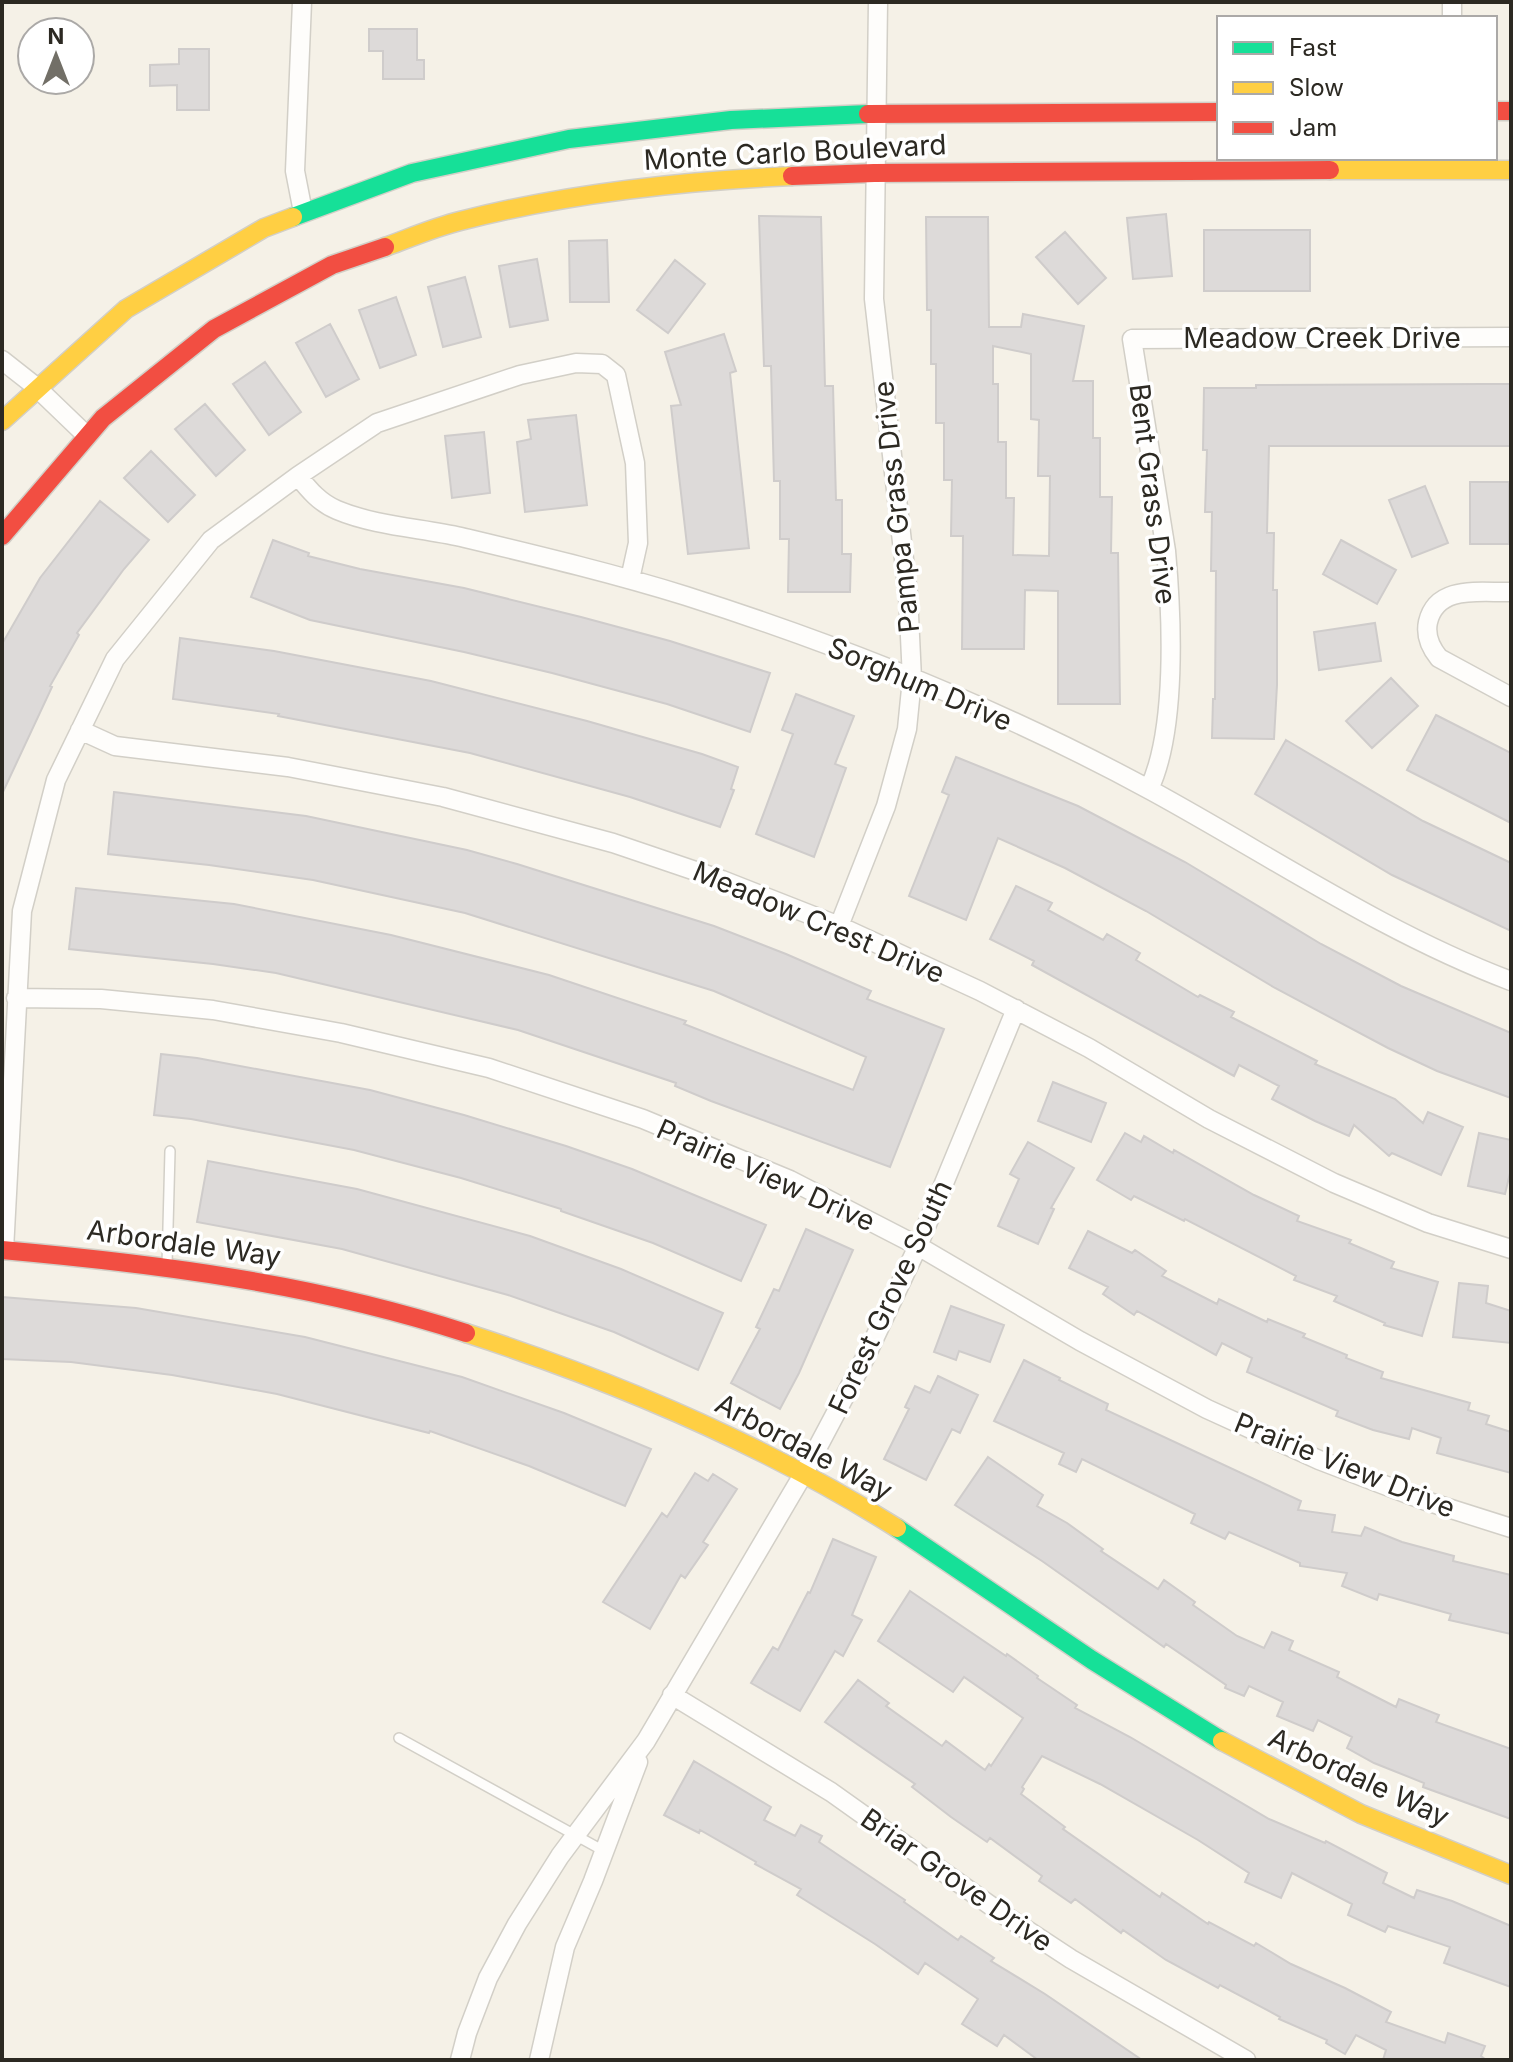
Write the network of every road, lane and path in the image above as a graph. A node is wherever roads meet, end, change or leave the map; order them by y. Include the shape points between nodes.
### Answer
1 (302, 2) edge
2 (878, 2) edge
3 (1217, 112) edge
4 (875, 114) junction
5 (1448, 164) edge
6 (1511, 170) edge
7 (875, 172) junction
8 (303, 212) junction
9 (1511, 337) edge
10 (1132, 339) joint
11 (2, 360) edge
12 (35, 386) junction
13 (2, 421) edge
14 (86, 435) junction
15 (298, 476) junction
16 (2, 536) edge
17 (630, 579) junction
18 (1511, 592) edge
19 (912, 679) junction
20 (1511, 697) edge
21 (80, 730) junction
22 (1149, 789) junction
23 (839, 926) junction
24 (1511, 981) edge
25 (16, 998) junction
26 (1016, 1009) junction
27 (170, 1151) dead end
28 (918, 1246) junction
29 (1511, 1249) edge
30 (3, 1250) edge
31 (167, 1265) junction
32 (804, 1473) junction
33 (1511, 1528) edge
34 (672, 1695) junction
35 (399, 1738) dead end
36 (646, 1741) junction
37 (574, 1837) junction
38 (604, 1851) junction
39 (1511, 1875) edge
40 (460, 2060) edge
41 (539, 2060) edge
42 (1246, 2060) edge

1 - 8 street via 295,171
2 - 4 street, Pampa Grass Drive
3 - 4 main road, Monte Carlo Boulevard
4 - 7 street, Pampa Grass Drive
4 - 8 main road, Monte Carlo Boulevard via 671,124 518,146 405,174
5 - 6 main road, Monte Carlo Boulevard
5 - 7 main road, Monte Carlo Boulevard
7 - 14 main road, Monte Carlo Boulevard via 723,178 618,189 492,211 405,236 325,267 223,323
7 - 19 street, Pampa Grass Drive via 874,299 908,594
8 - 12 main road, Monte Carlo Boulevard via 229,246 154,290
9 - 10 street, Meadow Creek Drive
10 - 22 street, Bent Grass Drive via 1169,587 1165,735
11 - 12 street
12 - 13 main road, Monte Carlo Boulevard
12 - 14 street
14 - 16 main road, Monte Carlo Boulevard
15 - 17 street, Sorghum Drive via 317,498 340,511
15 - 17 street via 377,423 520,375 576,363 602,364 616,375 635,463 638,543
15 - 21 street via 211,540 115,659
17 - 19 street, Sorghum Drive via 795,632
18 - 20 street via 1446,596 1432,611 1427,629 1439,658
19 - 22 street, Sorghum Drive
19 - 23 street, Pampa Grass Drive via 907,729 886,806
21 - 23 street, Meadow Crest Drive via 115,746 347,776 506,813 671,862
21 - 25 street via 56,780 22,911
22 - 24 street, Sorghum Drive via 1384,922
23 - 26 street, Meadow Crest Drive
25 - 28 street, Prairie View Drive via 101,999 213,1010 489,1068 643,1119 790,1180
25 - 30 street
26 - 28 street, Forest Grove South
26 - 29 street, Meadow Crest Drive via 1300,1167 1428,1223
27 - 31 lane
28 - 32 street, Forest Grove South
28 - 33 street, Prairie View Drive via 1207,1409 1319,1460
30 - 31 main road, Arbordale Way
31 - 32 main road, Arbordale Way via 350,1300 495,1341 627,1389
32 - 34 street, Forest Grove South
32 - 39 main road, Arbordale Way via 944,1557 1189,1723 1376,1819
34 - 36 street, Forest Grove South
34 - 42 street, Briar Grove Drive via 831,1792 1071,1959
35 - 37 lane
36 - 37 street, Forest Grove South
36 - 38 street, Forest Grove South
37 - 38 lane
37 - 40 street, Forest Grove South via 488,1978
38 - 41 street, Forest Grove South via 565,1947

